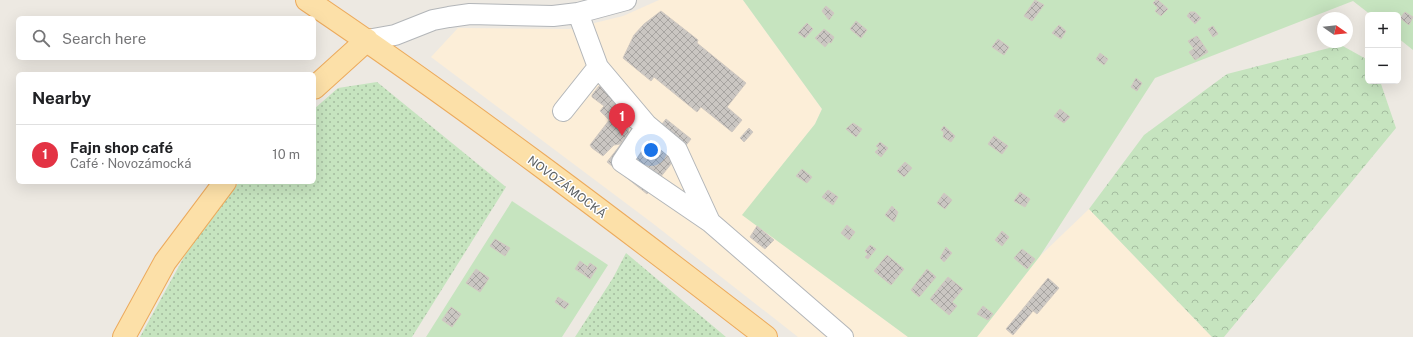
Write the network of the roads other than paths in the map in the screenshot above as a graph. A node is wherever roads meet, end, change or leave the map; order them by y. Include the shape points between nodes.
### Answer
1 (307, 0) edge
2 (626, 0) edge
3 (578, 13) junction
4 (367, 40) junction
5 (598, 67) junction
6 (316, 86) edge
7 (620, 109) dead end
8 (563, 111) dead end
9 (647, 124) junction
10 (224, 184) edge
11 (710, 222) junction
12 (124, 337) edge
13 (766, 337) edge
14 (843, 337) edge

1 - 4 main road, NOVOZÁMOCKÁ
2 - 3 street
3 - 4 street via 553,16 470,14 433,20 395,35
3 - 5 street
4 - 6 main road
4 - 13 main road, NOVOZÁMOCKÁ
5 - 8 street via 591,86
5 - 9 street
7 - 9 street
9 - 11 street via 677,150
9 - 11 street via 622,162
10 - 12 main road via 165,262
11 - 14 street

